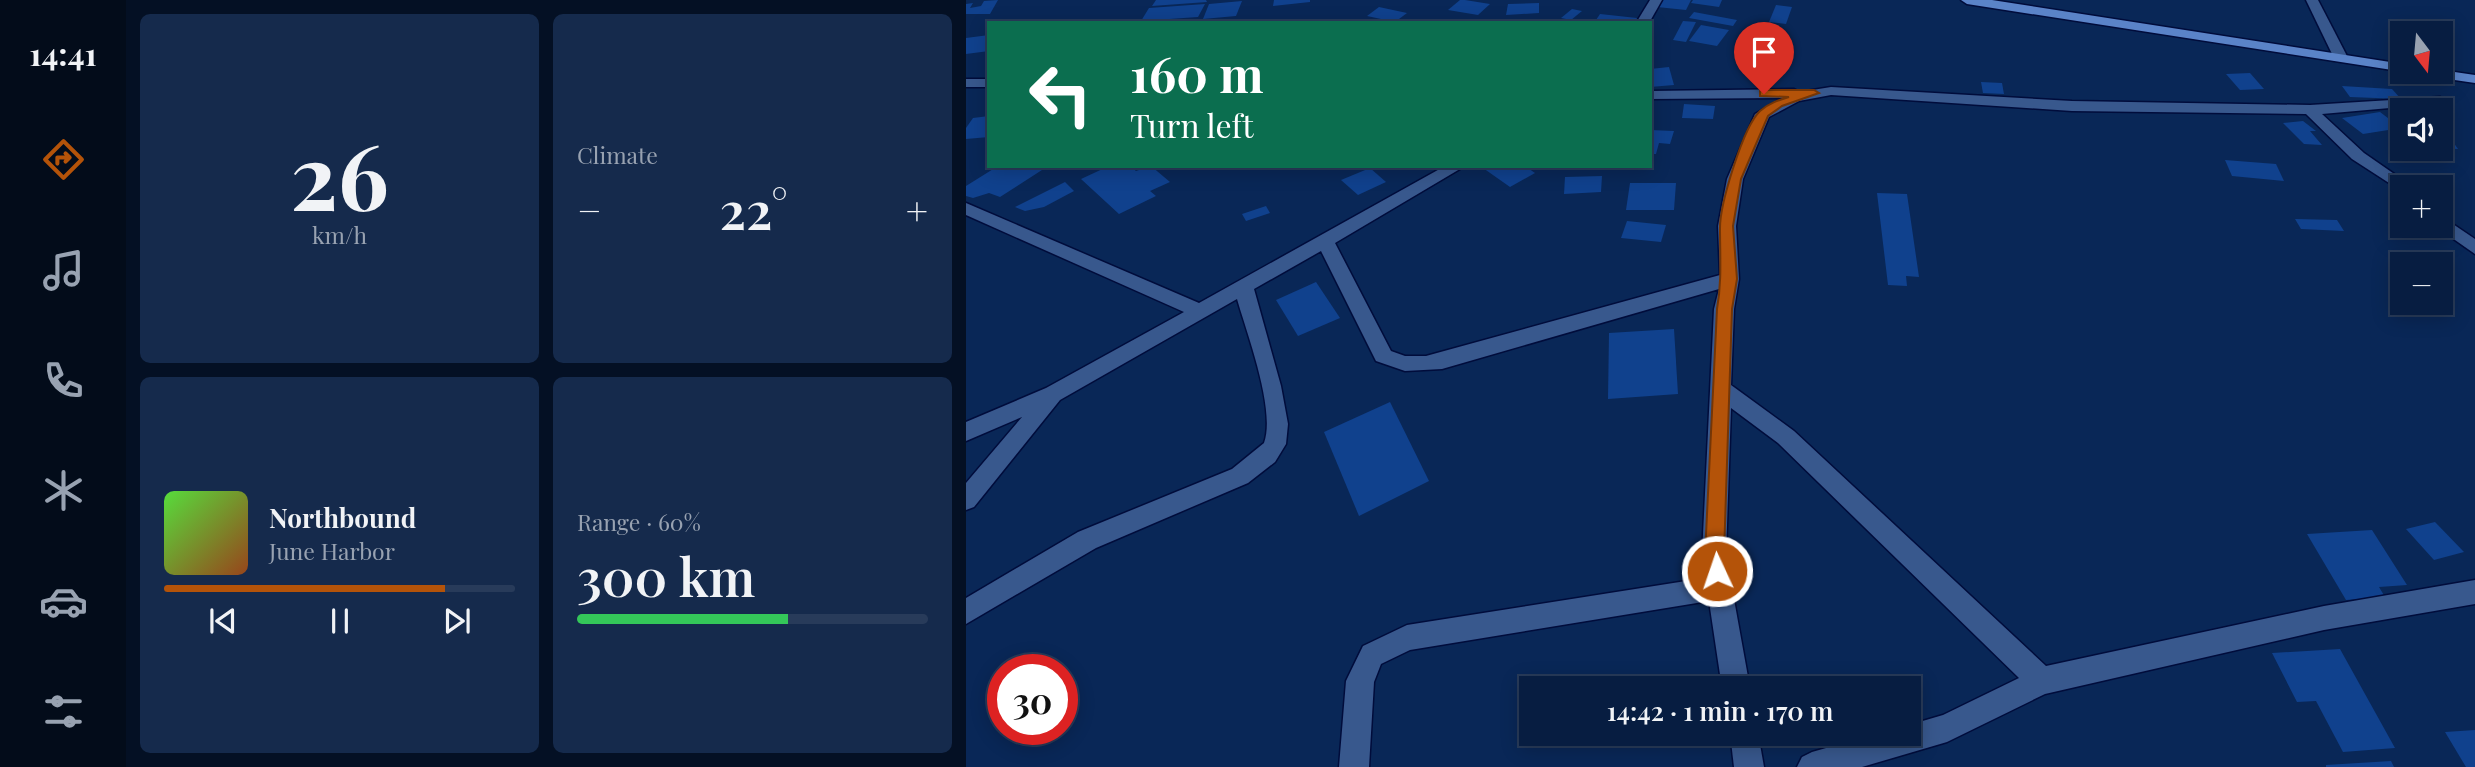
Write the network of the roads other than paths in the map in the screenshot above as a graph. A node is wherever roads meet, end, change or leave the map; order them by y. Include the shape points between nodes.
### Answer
1 (1656, 0) edge
2 (1967, 0) edge
3 (2312, 0) edge
4 (1643, 21) edge
5 (2342, 58) junction
6 (2390, 66) edge
7 (2454, 76) edge
8 (2475, 79) edge
9 (966, 83) edge
10 (987, 83) edge
11 (1814, 93) junction
12 (1652, 95) edge
13 (2390, 104) edge
14 (2310, 110) junction
15 (1454, 168) edge
16 (2390, 178) edge
17 (966, 208) edge
18 (2453, 231) edge
19 (1326, 242) junction
20 (2475, 248) edge
21 (1730, 279) junction
22 (1244, 288) junction
23 (1202, 313) junction
24 (1721, 389) junction
25 (1054, 394) junction
26 (966, 432) edge
27 (966, 500) edge
28 (1720, 587) junction
29 (2475, 592) edge
30 (966, 612) edge
31 (1735, 676) edge
32 (2042, 681) junction
33 (1746, 746) edge
34 (1354, 767) edge
35 (1749, 767) edge
36 (1812, 767) edge

1 - 4 street
2 - 5 main road
3 - 5 street
5 - 6 main road
7 - 8 main road
9 - 10 street
11 - 12 street
11 - 14 street via 2072,107
11 - 21 street via 1778,104 1763,114 1735,179 1727,226
13 - 14 street
14 - 16 street via 2358,156
15 - 19 street
17 - 23 street
18 - 20 street
19 - 21 street via 1383,356 1397,364 1418,366
19 - 22 street
21 - 24 street via 1724,309
22 - 23 street
22 - 30 street via 1273,399 1277,438 1263,461 1240,476 1087,540
23 - 25 street
24 - 28 street via 1714,555
24 - 32 street via 1786,437
25 - 26 street
25 - 27 street
28 - 31 street
28 - 34 street via 1407,638 1372,655 1360,681
29 - 32 street via 2324,618
32 - 36 street via 1947,728
33 - 35 street

